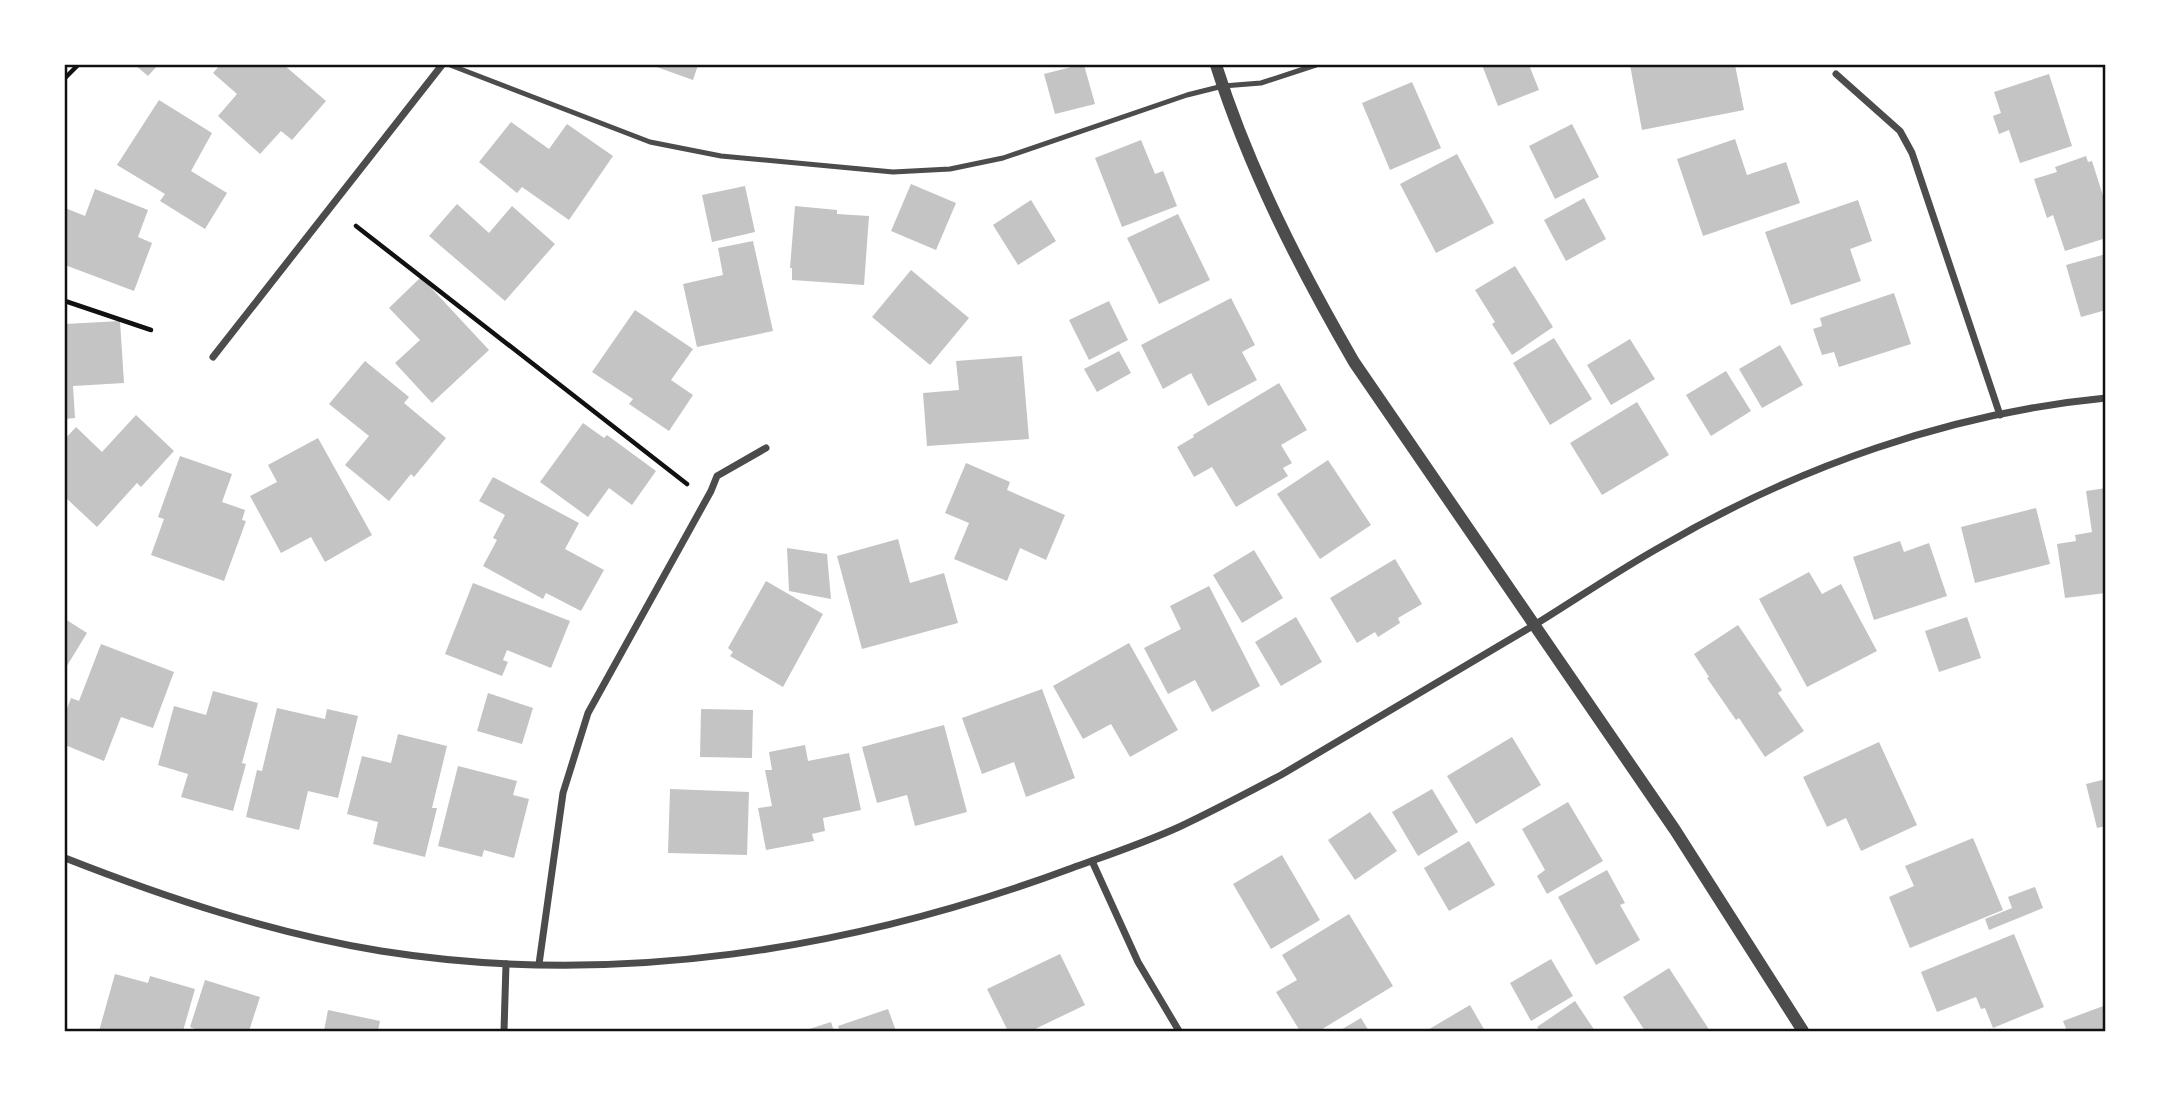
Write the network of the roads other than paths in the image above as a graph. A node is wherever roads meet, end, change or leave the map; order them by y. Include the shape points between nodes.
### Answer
1 (442, 65) edge
2 (450, 65) edge
3 (1216, 65) edge
4 (1316, 65) edge
5 (1836, 74) dead end
6 (1223, 86) junction
7 (214, 357) dead end
8 (2106, 398) edge
9 (2000, 415) junction
10 (766, 448) dead end
11 (1534, 624) junction
12 (65, 859) edge
13 (1092, 861) junction
14 (506, 964) junction
15 (539, 964) junction
16 (504, 1031) edge
17 (1179, 1031) edge
18 (1803, 1031) edge

1 - 7 street
2 - 6 lane via 650,142 721,156 893,172 950,169 1003,158
3 - 6 street
4 - 6 lane via 1261,83
5 - 9 street via 1900,131 1912,153
6 - 11 street via 1279,222 1354,362
8 - 9 street
9 - 11 street via 1866,451 1812,471 1662,545
10 - 15 street via 717,476 588,713 563,793
11 - 13 street via 1281,775 1177,828
11 - 18 street via 1675,830
12 - 14 street via 148,891 316,939
13 - 15 street via 916,920 808,943 712,958
13 - 17 street via 1138,962
14 - 15 street
14 - 16 street

